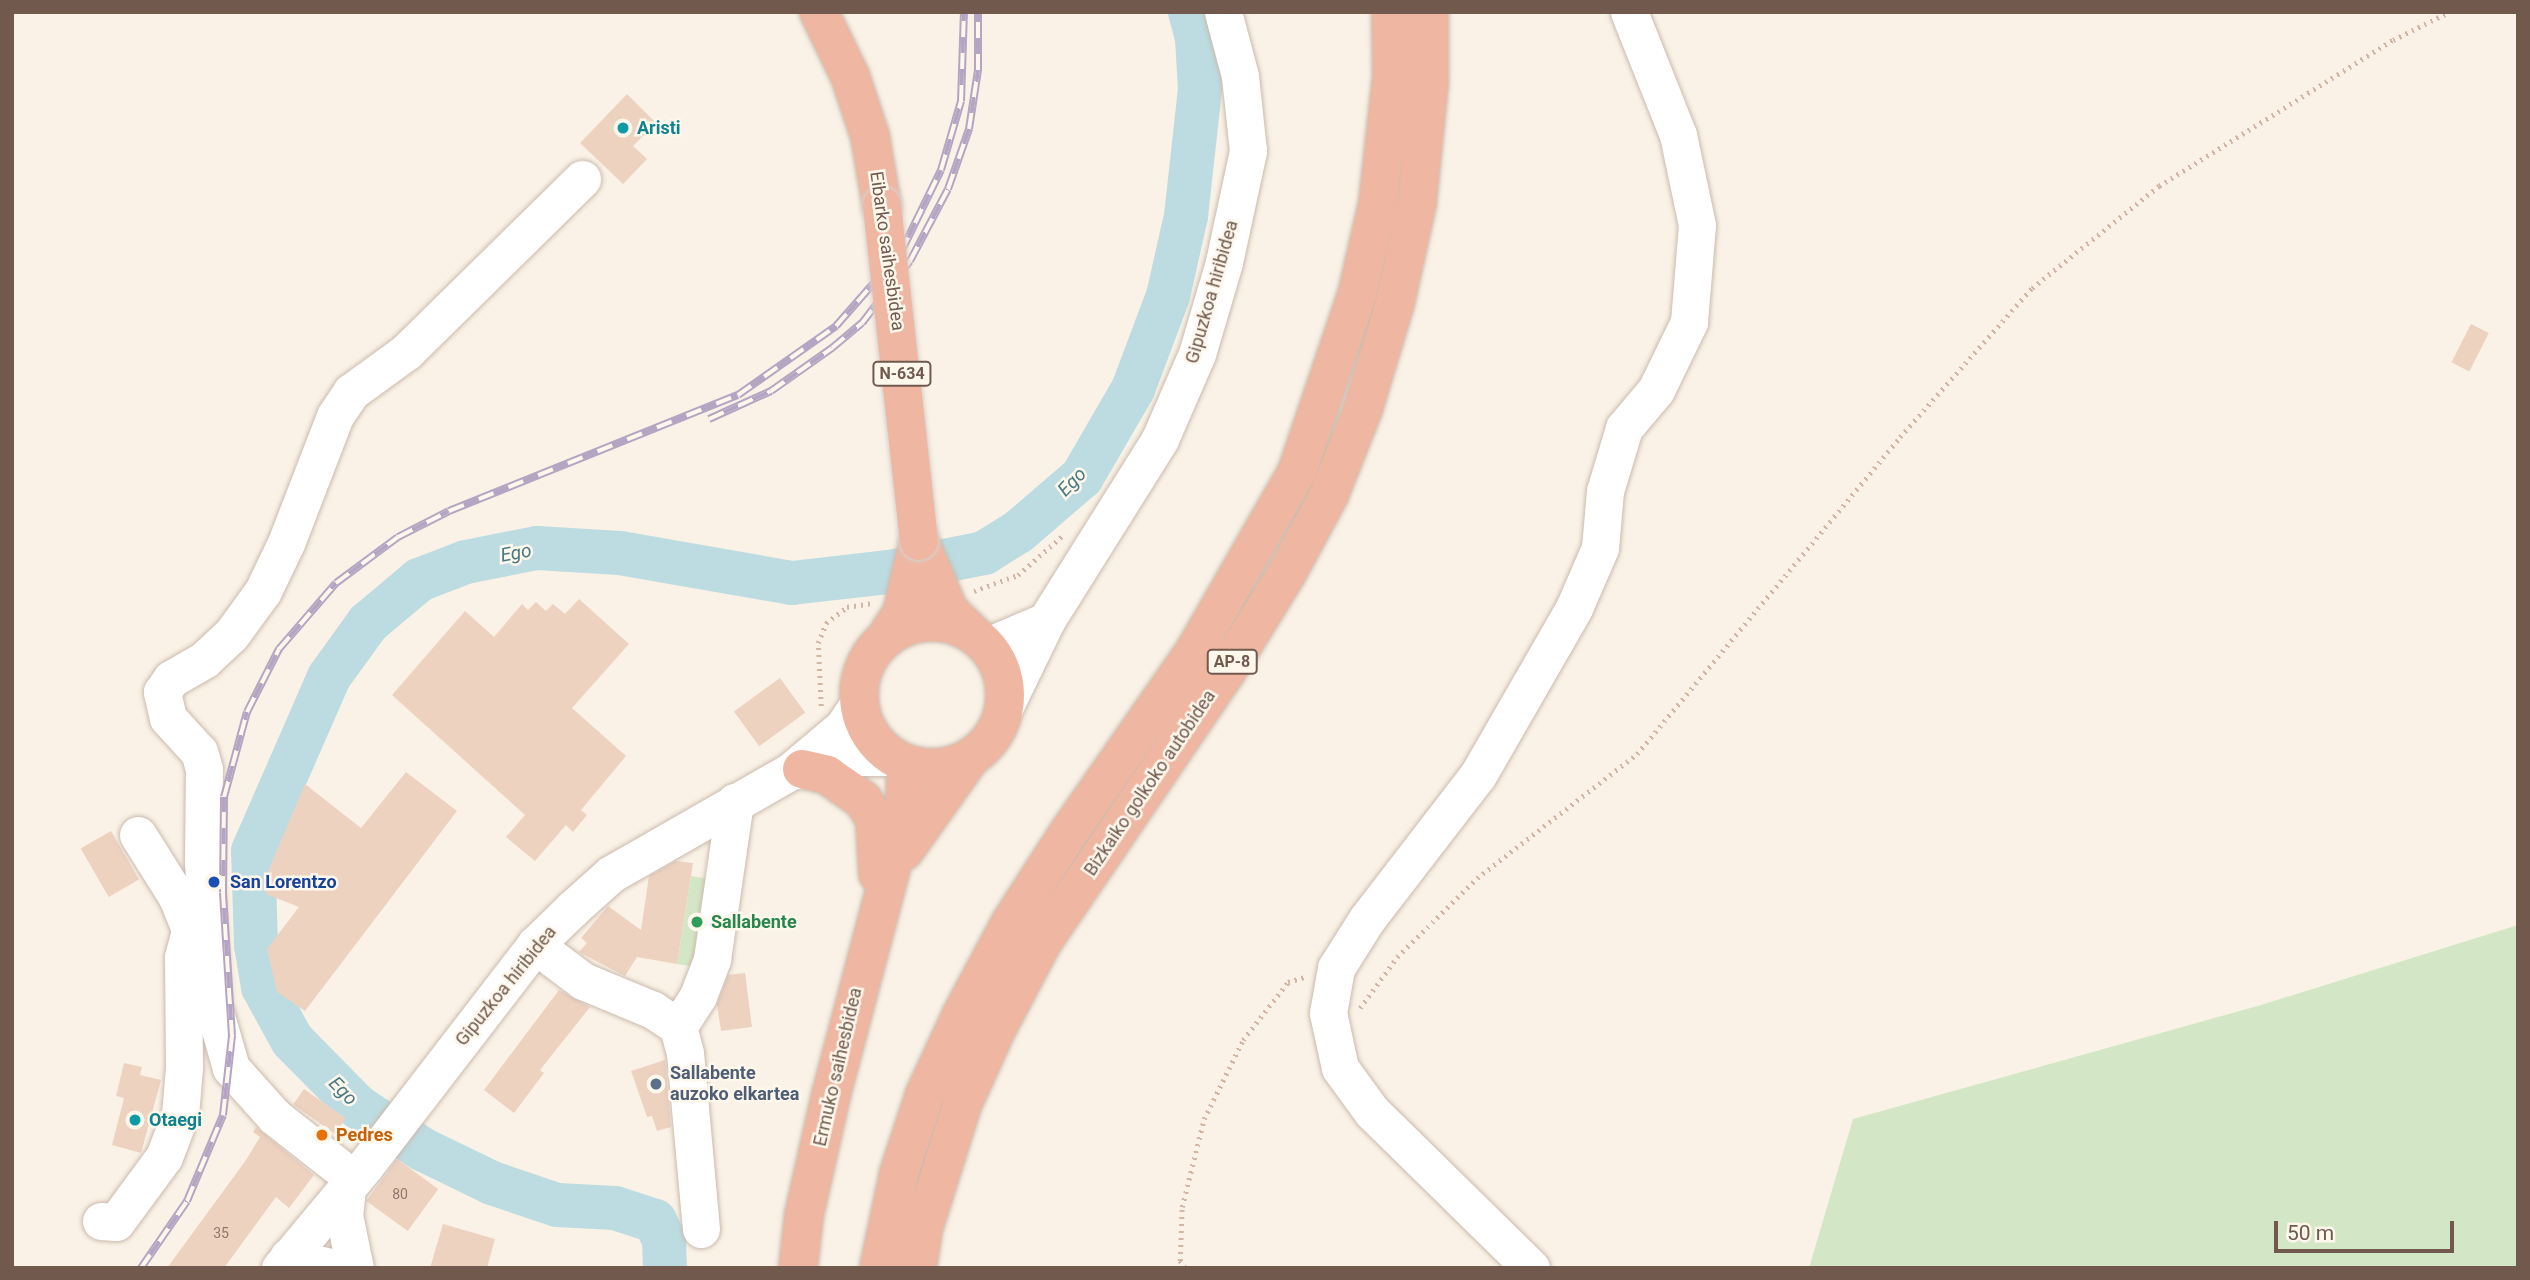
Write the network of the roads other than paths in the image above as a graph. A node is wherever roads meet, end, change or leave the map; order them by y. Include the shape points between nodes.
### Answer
1 (819, 12) edge
2 (1223, 12) edge
3 (1391, 12) edge
4 (1429, 12) edge
5 (1629, 12) edge
6 (582, 179) dead end
7 (936, 587) junction
8 (1046, 621) junction
9 (885, 639) junction
10 (979, 639) junction
11 (859, 703) junction
12 (1005, 706) junction
13 (970, 758) junction
14 (899, 761) junction
15 (797, 770) junction
16 (734, 802) junction
17 (138, 835) dead end
18 (891, 870) junction
19 (190, 930) junction
20 (870, 935) junction
21 (535, 945) junction
22 (212, 1002) junction
23 (678, 1027) junction
24 (358, 1174) junction
25 (101, 1221) dead end
26 (701, 1229) dead end
27 (284, 1263) edge
28 (335, 1268) edge
29 (355, 1268) edge
30 (798, 1268) edge
31 (878, 1268) edge
32 (917, 1268) edge
33 (1531, 1268) edge

1 - 7 highway, Eibarko saihesbidea / N-634, bridge via 850,76 870,136 882,206 919,541
2 - 8 street, Gipuzkoa hiribidea via 1240,76 1248,151 1224,262 1196,354 1160,439
3 - 31 highway, Bizkaiko golkoko autobidea / AP-8 via 1392,76 1378,203 1357,295 1297,472 1196,649 1011,922 961,1016 925,1094 899,1173
4 - 32 highway, Bizkaiko golkoko autobidea / AP-8 via 1429,82 1416,203 1395,303 1363,409 1329,495 1247,639 1043,941 996,1030 954,1128 923,1229
5 - 33 street via 1678,135 1697,225 1689,322 1656,390 1624,428 1605,491 1600,548 1574,608 1478,775 1335,968 1328,1013 1340,1068 1373,1112
6 - 22 street via 425,335 351,392 335,415 263,591 231,635 205,659 170,679 162,692 168,718 199,752 204,769 203,861
7 - 9 highway via 902,613
7 - 10 highway, Eibarko saihesbidea via 948,611
8 - 10 street
8 - 12 street, Gipuzkoa hiribidea
9 - 10 highway via 904,627 927,621
9 - 11 highway via 870,657 861,679
10 - 12 highway via 999,664
11 - 14 highway via 865,724
11 - 15 street via 843,727
12 - 13 highway via 986,745
13 - 14 highway via 950,766
13 - 18 highway
14 - 15 street via 855,757
14 - 18 highway via 905,814
15 - 16 street, Gipuzkoa hiribidea
15 - 20 highway via 846,786 875,819 878,877
16 - 21 street, Gipuzkoa hiribidea via 611,874
16 - 23 street via 712,959 698,996
17 - 19 street via 177,897
18 - 20 highway, Ermuko saihesbidea
19 - 22 street
19 - 25 street via 183,957 180,1115 164,1157 116,1222
20 - 30 highway, Ermuko saihesbidea via 804,1215
21 - 23 street via 583,981 653,1010
21 - 24 street, Gipuzkoa hiribidea
22 - 24 street via 230,1068 275,1117
23 - 26 street via 685,1053
24 - 27 street, Gipuzkoa hiribidea
24 - 29 street via 344,1215
27 - 28 street

